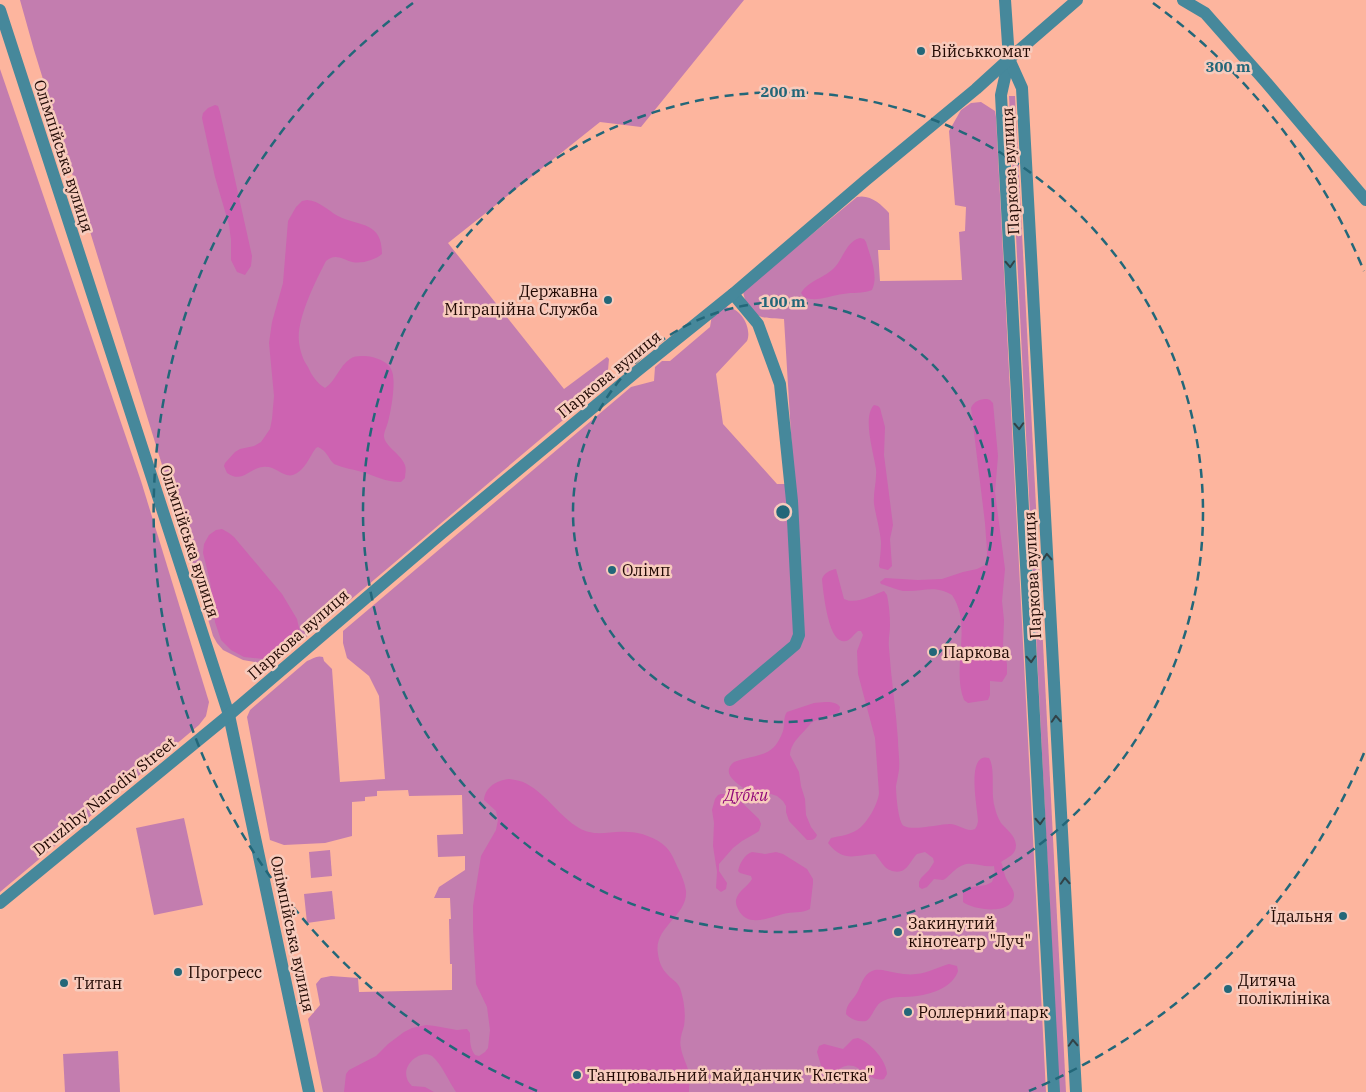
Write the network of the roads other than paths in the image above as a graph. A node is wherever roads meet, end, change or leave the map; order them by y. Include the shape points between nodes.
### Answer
1 (1005, 0) edge
2 (1077, 0) edge
3 (1183, 0) edge
4 (0, 10) edge
5 (1009, 59) junction
6 (1366, 200) edge
7 (733, 294) junction
8 (730, 700) dead end
9 (229, 715) junction
10 (0, 903) edge
11 (309, 1092) edge
12 (1054, 1092) edge
13 (1076, 1092) edge

1 - 5 street
2 - 5 street
3 - 6 street via 1205,13
4 - 9 street, Олімпійська вулиця
5 - 7 street, Паркова вулиця
5 -> 12 street, Паркова вулиця via 1002,95
13 -> 5 street, Паркова вулиця via 1022,88
7 - 8 street via 758,324 780,384 792,501 799,635 796,645
7 - 9 street, Паркова вулиця via 442,533
9 - 10 street, Druzhby Narodiv Street
9 - 11 street, Олімпійська вулиця

